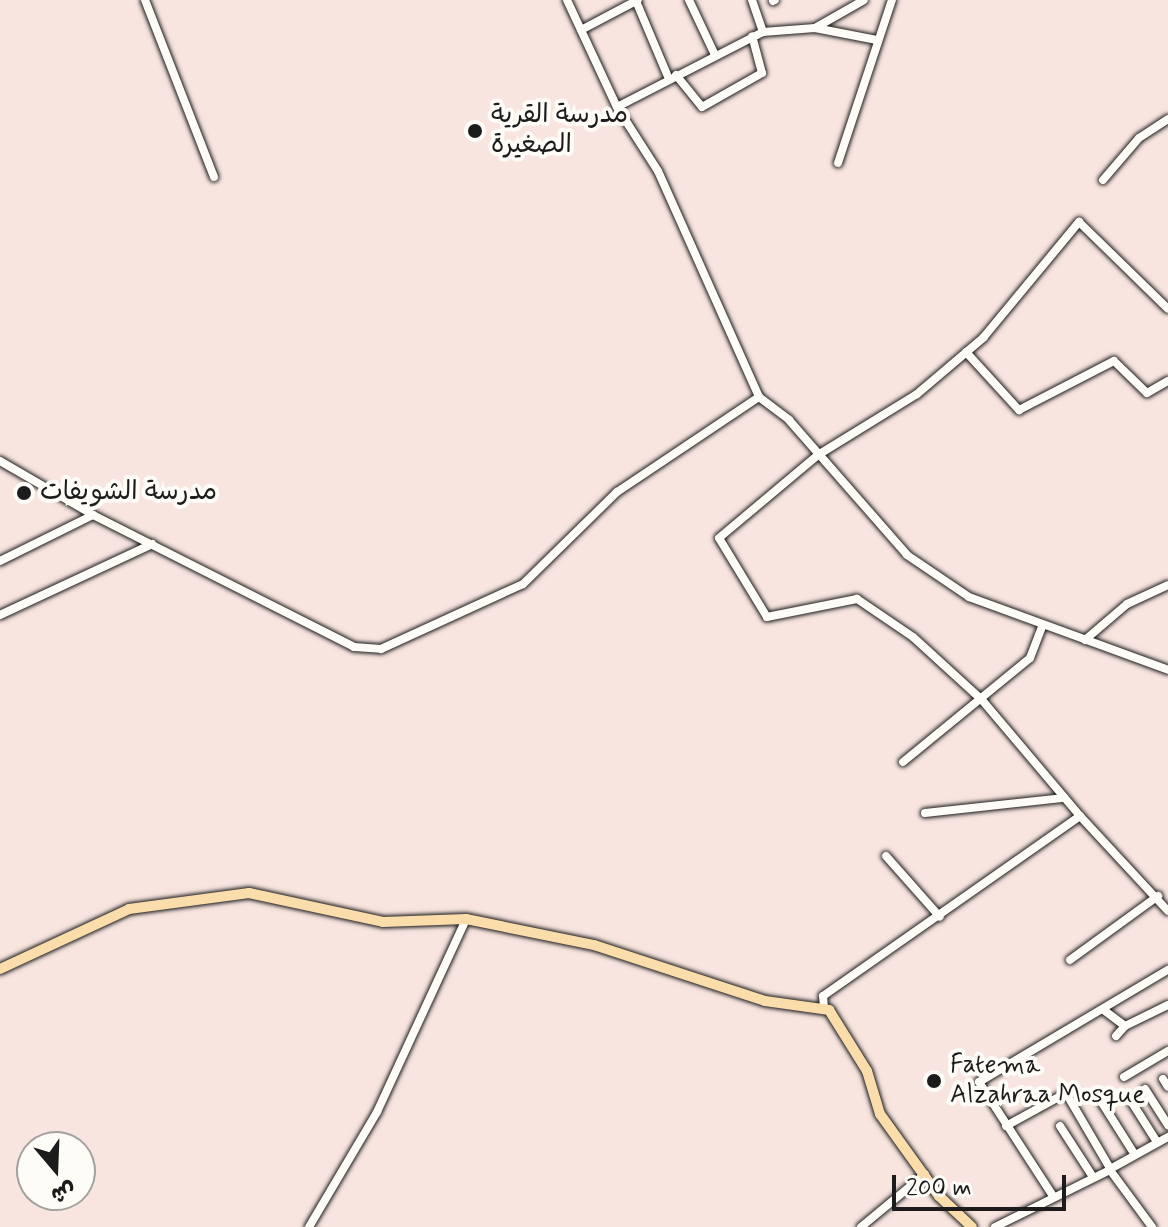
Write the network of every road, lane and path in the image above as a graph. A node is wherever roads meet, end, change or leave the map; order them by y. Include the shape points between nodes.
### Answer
1 (145, 0) edge
2 (567, 0) edge
3 (689, 0) edge
4 (752, 0) edge
5 (864, 0) edge
6 (892, 0) edge
7 (637, 1) edge
8 (815, 28) junction
9 (581, 30) junction
10 (763, 32) junction
11 (752, 36) junction
12 (877, 40) junction
13 (715, 55) junction
14 (672, 77) junction
15 (617, 107) junction
16 (1168, 119) edge
17 (838, 163) dead end
18 (214, 177) dead end
19 (1103, 180) dead end
20 (1168, 309) edge
21 (966, 352) junction
22 (1168, 381) edge
23 (759, 397) junction
24 (818, 455) junction
25 (0, 461) edge
26 (93, 515) junction
27 (152, 544) junction
28 (0, 561) edge
29 (1168, 585) edge
30 (0, 615) edge
31 (1042, 627) junction
32 (1085, 640) junction
33 (1168, 670) edge
34 (982, 700) junction
35 (903, 762) dead end
36 (1064, 798) junction
37 (925, 813) dead end
38 (1080, 816) junction
39 (886, 856) dead end
40 (1162, 896) edge
41 (1168, 911) edge
42 (940, 917) junction
43 (466, 919) junction
44 (1070, 960) dead end
45 (0, 969) edge
46 (1168, 970) edge
47 (1168, 1005) edge
48 (824, 1009) junction
49 (1105, 1011) junction
50 (1125, 1026) junction
51 (1116, 1036) dead end
52 (1168, 1051) edge
53 (1124, 1077) dead end
54 (1145, 1089) dead end
55 (1099, 1098) dead end
56 (1131, 1101) dead end
57 (1168, 1125) edge
58 (1006, 1126) junction
59 (1060, 1126) dead end
60 (1168, 1137) edge
61 (1157, 1142) junction
62 (1135, 1155) junction
63 (1111, 1169) junction
64 (925, 1174) junction
65 (1093, 1177) junction
66 (1053, 1196) junction
67 (309, 1227) edge
68 (861, 1227) edge
69 (972, 1227) edge
70 (995, 1227) edge
71 (1152, 1227) edge

1 - 18 street
2 - 9 street
3 - 13 street
4 - 10 street
5 - 8 street
6 - 12 street
7 - 9 street
7 - 14 street
8 - 10 street
8 - 12 street
9 - 15 street
10 - 11 street
11 - 13 street
11 - 14 street via 762,73 702,107
12 - 17 street
13 - 14 street
14 - 15 street
15 - 23 street via 658,171
16 - 19 street via 1139,138
20 - 21 street via 1079,222
21 - 22 street via 1019,410 1114,361 1147,393
21 - 24 street via 917,394
23 - 24 street
23 - 27 street via 617,492 523,584 381,649 354,647
24 - 31 street via 907,555 969,597
24 - 34 street via 719,538 767,617 857,599 913,637
25 - 26 street
26 - 27 street
26 - 28 street
27 - 30 street
29 - 32 street via 1127,604
31 - 32 street
31 - 34 street via 1030,658
32 - 33 street
34 - 35 street
34 - 36 street
36 - 37 street
36 - 38 street
38 - 40 street
38 - 42 street
39 - 42 street
40 - 41 street
40 - 44 street
42 - 48 street via 823,996
43 - 45 main road via 405,924 227,894 113,915
43 - 48 main road via 594,945 765,1001
43 - 67 street via 377,1112
46 - 49 street
47 - 50 street
48 - 64 main road via 867,1071 880,1114
49 - 50 street
49 - 58 street via 979,1082
50 - 51 street
52 - 53 street
54 - 57 street
55 - 62 street
56 - 61 street
58 - 63 street via 1066,1093
58 - 66 street
59 - 65 street
60 - 61 street
61 - 62 street
62 - 63 street
63 - 65 street
63 - 71 street
64 - 68 street
64 - 69 main road
65 - 66 street
66 - 70 street

